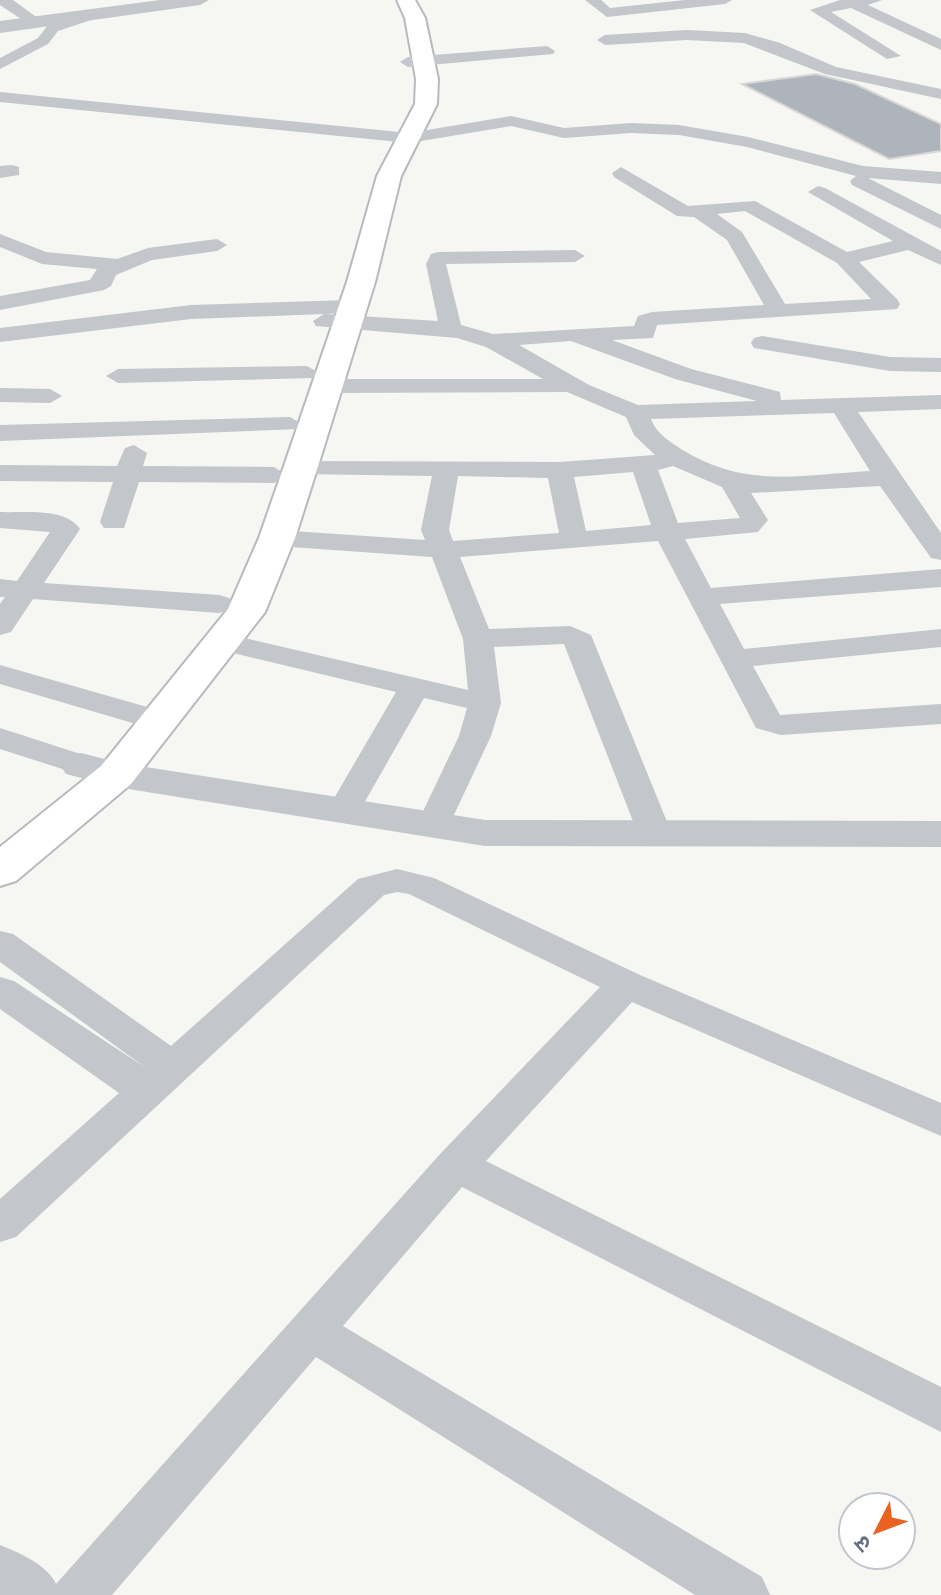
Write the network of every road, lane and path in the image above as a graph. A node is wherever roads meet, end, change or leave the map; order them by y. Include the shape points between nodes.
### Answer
1 (3, 0) edge
2 (200, 0) edge
3 (390, 0) edge
4 (406, 0) edge
5 (592, 0) edge
6 (620, 0) edge
7 (725, 0) edge
8 (875, 0) edge
9 (848, 2) edge
10 (673, 3) edge
11 (636, 10) junction
12 (916, 18) dead end
13 (892, 22) junction
14 (42, 27) junction
15 (0, 28) edge
16 (605, 40) dead end
17 (941, 45) edge
18 (547, 51) dead end
19 (893, 56) dead end
20 (415, 60) junction
21 (0, 64) edge
22 (941, 94) edge
23 (0, 97) edge
24 (399, 138) junction
25 (621, 173) dead end
26 (906, 176) junction
27 (868, 177) junction
28 (941, 178) edge
29 (941, 196) edge
30 (776, 200) dead end
31 (748, 205) junction
32 (700, 212) junction
33 (941, 223) edge
34 (0, 240) edge
35 (910, 243) junction
36 (217, 245) dead end
37 (575, 256) dead end
38 (844, 259) junction
39 (941, 259) edge
40 (116, 265) junction
41 (0, 303) edge
42 (338, 314) junction
43 (769, 314) junction
44 (451, 331) junction
45 (573, 334) junction
46 (0, 335) edge
47 (491, 341) junction
48 (762, 343) junction
49 (941, 365) edge
50 (118, 376) dead end
51 (317, 379) junction
52 (567, 385) junction
53 (727, 386) junction
54 (0, 395) edge
55 (50, 396) dead end
56 (941, 402) edge
57 (842, 406) junction
58 (814, 407) junction
59 (637, 412) junction
60 (290, 424) junction
61 (141, 430) junction
62 (0, 433) edge
63 (684, 461) junction
64 (643, 463) junction
65 (446, 468) junction
66 (288, 470) junction
67 (560, 470) junction
68 (0, 473) edge
69 (128, 474) junction
70 (887, 478) junction
71 (733, 484) junction
72 (0, 520) edge
73 (114, 522) dead end
74 (667, 532) junction
75 (277, 538) junction
76 (574, 540) junction
77 (444, 550) junction
78 (941, 552) edge
79 (941, 578) edge
80 (12, 589) edge
81 (703, 597) junction
82 (219, 604) junction
83 (0, 626) edge
84 (941, 638) edge
85 (478, 639) junction
86 (223, 642) junction
87 (735, 659) junction
88 (0, 674) edge
89 (415, 687) junction
90 (485, 703) junction
91 (136, 714) junction
92 (941, 714) edge
93 (0, 738) edge
94 (98, 770) junction
95 (343, 812) junction
96 (433, 826) junction
97 (0, 834) edge
98 (655, 834) junction
99 (941, 834) edge
100 (0, 871) edge
101 (0, 943) edge
102 (626, 984) junction
103 (0, 990) edge
104 (160, 1079) junction
105 (941, 1120) edge
106 (456, 1165) junction
107 (0, 1225) edge
108 (311, 1330) junction
109 (941, 1411) edge
110 (0, 1570) edge
111 (34, 1595) edge
112 (78, 1595) edge
113 (743, 1595) edge

1 - 14 street
2 - 14 street
3 - 20 main road
4 - 20 main road via 415,18
5 - 11 street via 607,13
6 - 11 street
7 - 10 street
8 - 9 street
9 - 13 street
9 - 19 street via 817,10
10 - 11 street
12 - 13 street
13 - 17 street
14 - 15 street
14 - 21 street via 43,41
16 - 22 street via 745,38 831,71
18 - 20 street
20 - 24 main road via 426,104
23 - 24 street
24 - 27 street via 511,121 564,133 667,129 748,142
24 - 42 main road
25 - 32 street via 680,210
26 - 27 street
26 - 28 street
26 - 29 street
27 - 33 street
27 - 35 street via 811,193
30 - 31 street
31 - 32 street
31 - 38 street
32 - 43 street via 735,236
34 - 40 street via 42,258
35 - 38 street
35 - 39 street
36 - 40 street via 148,254
37 - 44 street via 472,246 442,257 436,264
38 - 43 street via 889,304
40 - 41 street via 96,285
42 - 44 street
42 - 46 street via 191,312
42 - 51 main road
43 - 45 street via 652,319 642,334
43 - 48 street
44 - 47 street
45 - 47 street
45 - 53 street
47 - 52 street
48 - 49 street via 890,364
48 - 53 street
50 - 51 street
51 - 52 street via 472,388
51 - 60 main road
51 - 66 main road
52 - 59 street
53 - 58 street
54 - 55 street
56 - 57 street
57 - 58 street
57 - 70 street
58 - 59 street
59 - 63 street via 648,435
60 - 61 street
60 - 66 main road
61 - 62 street
61 - 69 street
63 - 64 street
63 - 71 street
64 - 67 street
64 - 74 street
65 - 66 street
65 - 67 street
65 - 77 street via 435,526
66 - 69 street
66 - 75 main road
66 - 82 main road
67 - 76 street
68 - 69 street
69 - 73 street
70 - 71 street
70 - 78 street
71 - 74 street via 753,524
72 - 80 street via 51,522 66,529
74 - 76 street
74 - 81 street
75 - 77 street
75 - 86 main road via 246,612
76 - 77 street
77 - 85 street
79 - 81 street
80 - 82 street
80 - 83 street
81 - 87 street
82 - 91 main road
84 - 87 street
85 - 90 street
85 - 98 street via 570,635 580,641
86 - 89 street
86 - 94 main road
87 - 92 street via 767,721 776,725
88 - 91 street
89 - 90 street
89 - 95 street
90 - 96 street
91 - 94 main road
93 - 94 street
94 - 95 street
94 - 97 main road
94 - 100 main road
95 - 96 street
96 - 98 street via 513,834
98 - 99 street
101 - 104 street
102 - 104 street via 421,886 386,880 371,887
102 - 105 street
102 - 106 street
103 - 104 street
104 - 107 street
106 - 108 street
106 - 109 street
108 - 112 street
108 - 113 street
110 - 111 street

